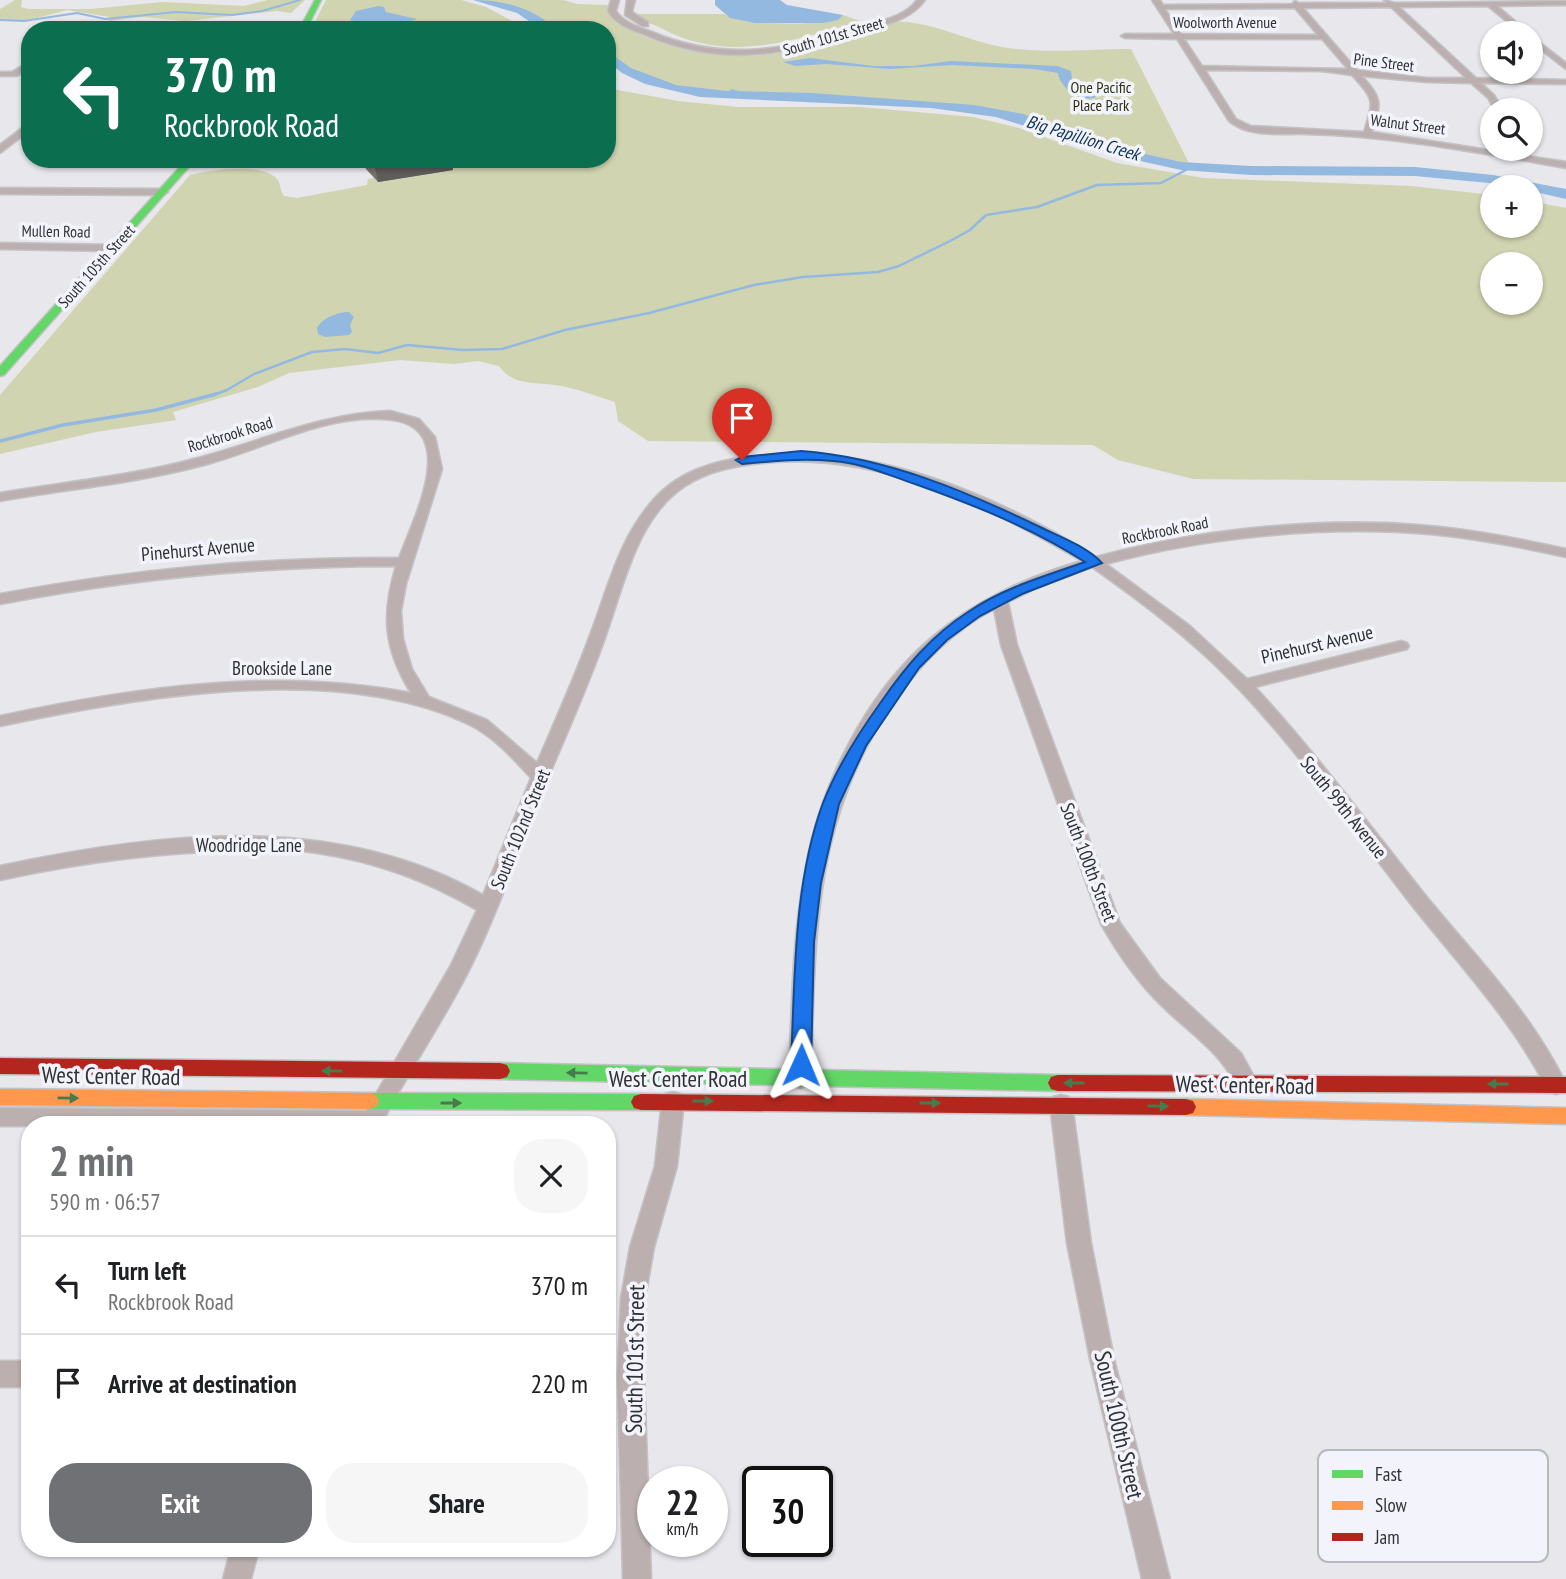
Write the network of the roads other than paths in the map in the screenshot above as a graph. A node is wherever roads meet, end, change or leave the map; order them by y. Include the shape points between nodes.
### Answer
1 (318, 0) edge
2 (615, 0) edge
3 (631, 0) edge
4 (921, 0) edge
5 (1390, 1) edge
6 (1487, 2) edge
7 (905, 3) dead end
8 (1158, 3) edge
9 (1566, 3) edge
10 (1296, 4) edge
11 (307, 21) edge
12 (1510, 21) edge
13 (1125, 36) dead end
14 (1178, 36) junction
15 (1325, 37) junction
16 (1543, 48) edge
17 (737, 51) junction
18 (1199, 68) junction
19 (1566, 68) edge
20 (21, 69) edge
21 (1357, 73) junction
22 (0, 74) edge
23 (1475, 81) junction
24 (1566, 82) edge
25 (1492, 98) edge
26 (21, 132) edge
27 (1367, 135) junction
28 (1480, 149) edge
29 (0, 150) edge
30 (1543, 160) edge
31 (1566, 164) edge
32 (184, 168) edge
33 (0, 191) edge
34 (163, 192) junction
35 (0, 246) edge
36 (112, 248) junction
37 (0, 373) edge
38 (0, 497) edge
39 (1566, 554) edge
40 (403, 562) junction
41 (1095, 563) junction
42 (0, 599) edge
43 (1000, 600) junction
44 (1401, 646) dead end
45 (1243, 685) junction
46 (423, 700) junction
47 (0, 720) edge
48 (541, 778) junction
49 (0, 873) edge
50 (488, 907) junction
51 (0, 1066) edge
52 (401, 1072) junction
53 (800, 1079) junction
54 (1247, 1084) junction
55 (1561, 1085) edge
56 (0, 1097) edge
57 (673, 1101) junction
58 (1061, 1104) junction
59 (375, 1116) edge
60 (0, 1117) edge
61 (21, 1117) edge
62 (1566, 1118) edge
63 (0, 1374) edge
64 (21, 1374) edge
65 (243, 1557) edge
66 (237, 1579) edge
67 (637, 1579) edge
68 (1156, 1579) edge

1 - 11 main road
2 - 17 street via 612,11 616,18 659,41 694,50
3 - 17 street via 631,17 672,38
4 - 17 street, South 101st Street via 902,16 807,46
5 - 6 street
5 - 10 street
5 - 23 street
6 - 9 street
6 - 12 street
7 - 17 street, South 101st Street via 889,13 796,42
8 - 10 street
8 - 14 street
10 - 15 street
13 - 14 street, Woolworth Avenue
14 - 15 street, Woolworth Avenue
14 - 18 street
15 - 21 street
16 - 19 street
18 - 21 street, Pine Street
18 - 27 street, Walnut Street via 1233,121 1245,127
20 - 22 street
21 - 23 street, Pine Street
21 - 27 street via 1376,99
23 - 24 street, Pine Street
23 - 25 street
26 - 29 street
27 - 28 street, Walnut Street
30 - 31 street, Walnut Street
32 - 34 main road, South 105th Street
33 - 34 street
34 - 36 main road, South 105th Street
35 - 36 street, Mullen Road
36 - 37 main road, South 105th Street
38 - 40 street, Rockbrook Road via 183,466 324,422 363,415 401,418 427,430 434,444 435,469
39 - 41 street, Rockbrook Road via 1499,539 1374,528 1225,536
40 - 42 street, Pinehurst Avenue via 215,567 108,579
40 - 46 street via 395,591 396,637 410,682
41 - 43 street, Rockbrook Road
41 - 45 street, South 99th Avenue via 1182,626
41 - 48 street, South 102nd Street via 1027,525 953,492 882,468 836,457 780,456 710,468 672,488 645,520
43 - 53 street, Rockbrook Road via 942,637 914,665 876,717 841,780 812,883
43 - 54 street, South 100th Street via 1009,645 1111,924 1141,970 1226,1050
44 - 45 street, Pinehurst Avenue
45 - 55 street, South 99th Avenue via 1514,1018
46 - 47 street, Brookside Lane via 312,687 212,690 117,698
46 - 48 street, Brookside Lane via 482,724
48 - 50 street, South 102nd Street
49 - 50 street, Woodridge Lane via 159,847 309,845 436,881
50 - 52 street, South 102nd Street
52 -> 51 main road, West Center Road
53 -> 52 main road, West Center Road
52 - 59 street, South 102nd Street
54 -> 53 main road, West Center Road
55 -> 54 main road, West Center Road
55 - 62 main road
56 -> 59 main road, West Center Road
57 -> 58 main road, West Center Road
59 -> 57 main road, West Center Road
57 - 67 street, South 101st Street via 666,1166 642,1247 633,1298
58 -> 62 main road, West Center Road
58 - 68 street, South 100th Street via 1079,1243 1102,1359
60 - 61 street
63 - 64 street
65 - 66 street

